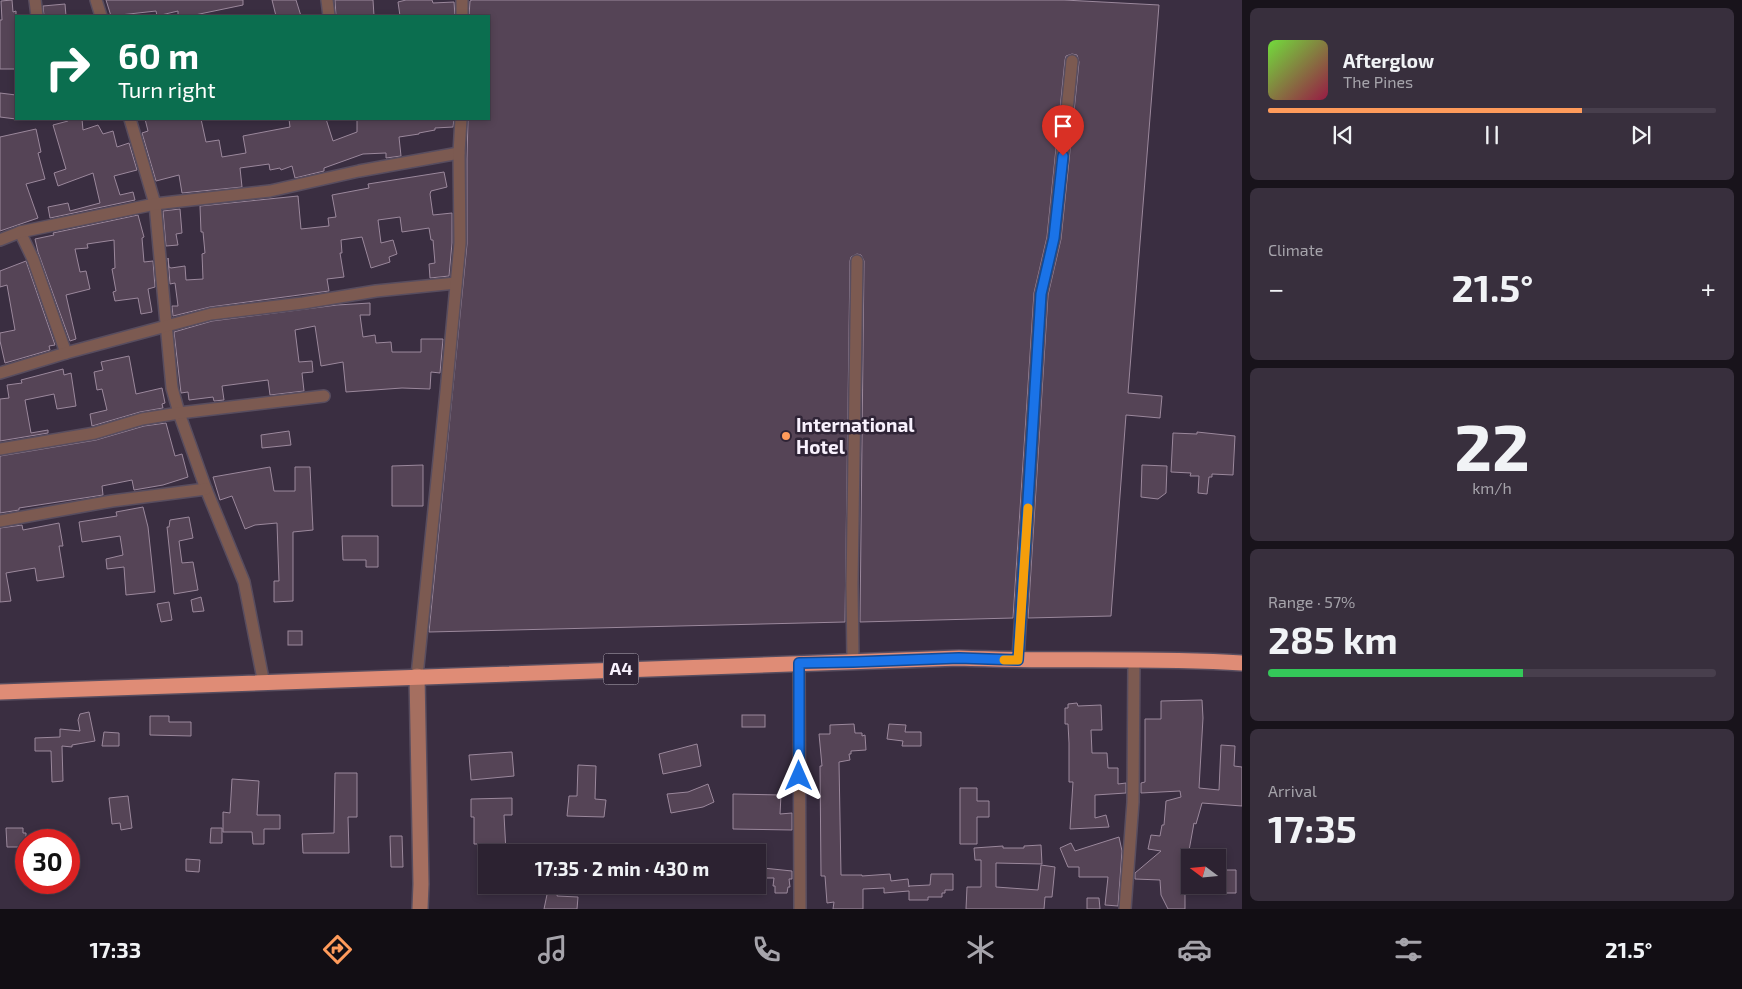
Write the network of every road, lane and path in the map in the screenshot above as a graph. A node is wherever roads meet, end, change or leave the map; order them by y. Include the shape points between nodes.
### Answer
1 (35, 0) edge
2 (96, 0) edge
3 (327, 0) edge
4 (462, 0) edge
5 (37, 15) edge
6 (100, 15) edge
7 (329, 15) edge
8 (462, 15) edge
9 (1072, 62) dead end
10 (130, 120) edge
11 (461, 120) edge
12 (459, 153) junction
13 (155, 204) junction
14 (20, 232) junction
15 (0, 240) edge
16 (857, 261) dead end
17 (456, 283) junction
18 (167, 326) junction
19 (66, 353) junction
20 (0, 373) edge
21 (324, 396) dead end
22 (179, 413) junction
23 (0, 449) edge
24 (206, 489) junction
25 (0, 521) edge
26 (1134, 659) junction
27 (1018, 660) junction
28 (853, 662) junction
29 (799, 663) junction
30 (1242, 663) edge
31 (417, 676) junction
32 (264, 684) junction
33 (0, 692) edge
34 (420, 909) edge
35 (800, 909) edge
36 (1125, 909) edge

1 - 5 street
2 - 6 street
3 - 7 street
4 - 8 street
9 - 27 street via 1054,238 1041,294
10 - 13 street
11 - 12 street
12 - 13 street via 270,191
12 - 17 street via 460,243
13 - 14 street
13 - 18 street
14 - 15 street
14 - 19 street via 33,259
16 - 28 street
17 - 18 street via 211,314
17 - 31 street
18 - 19 street
18 - 22 street via 172,388
19 - 20 street
21 - 22 street
22 - 23 street via 96,433
22 - 24 street
24 - 25 street via 112,501
24 - 32 street via 244,582
26 - 27 highway, A4
26 - 30 highway, A4
26 - 36 street via 1133,802
27 - 28 highway, A4 via 959,658
28 - 29 highway, A4
29 - 31 highway, A4
29 - 35 street
31 - 32 highway, A4
31 - 34 street
32 - 33 highway, A4

